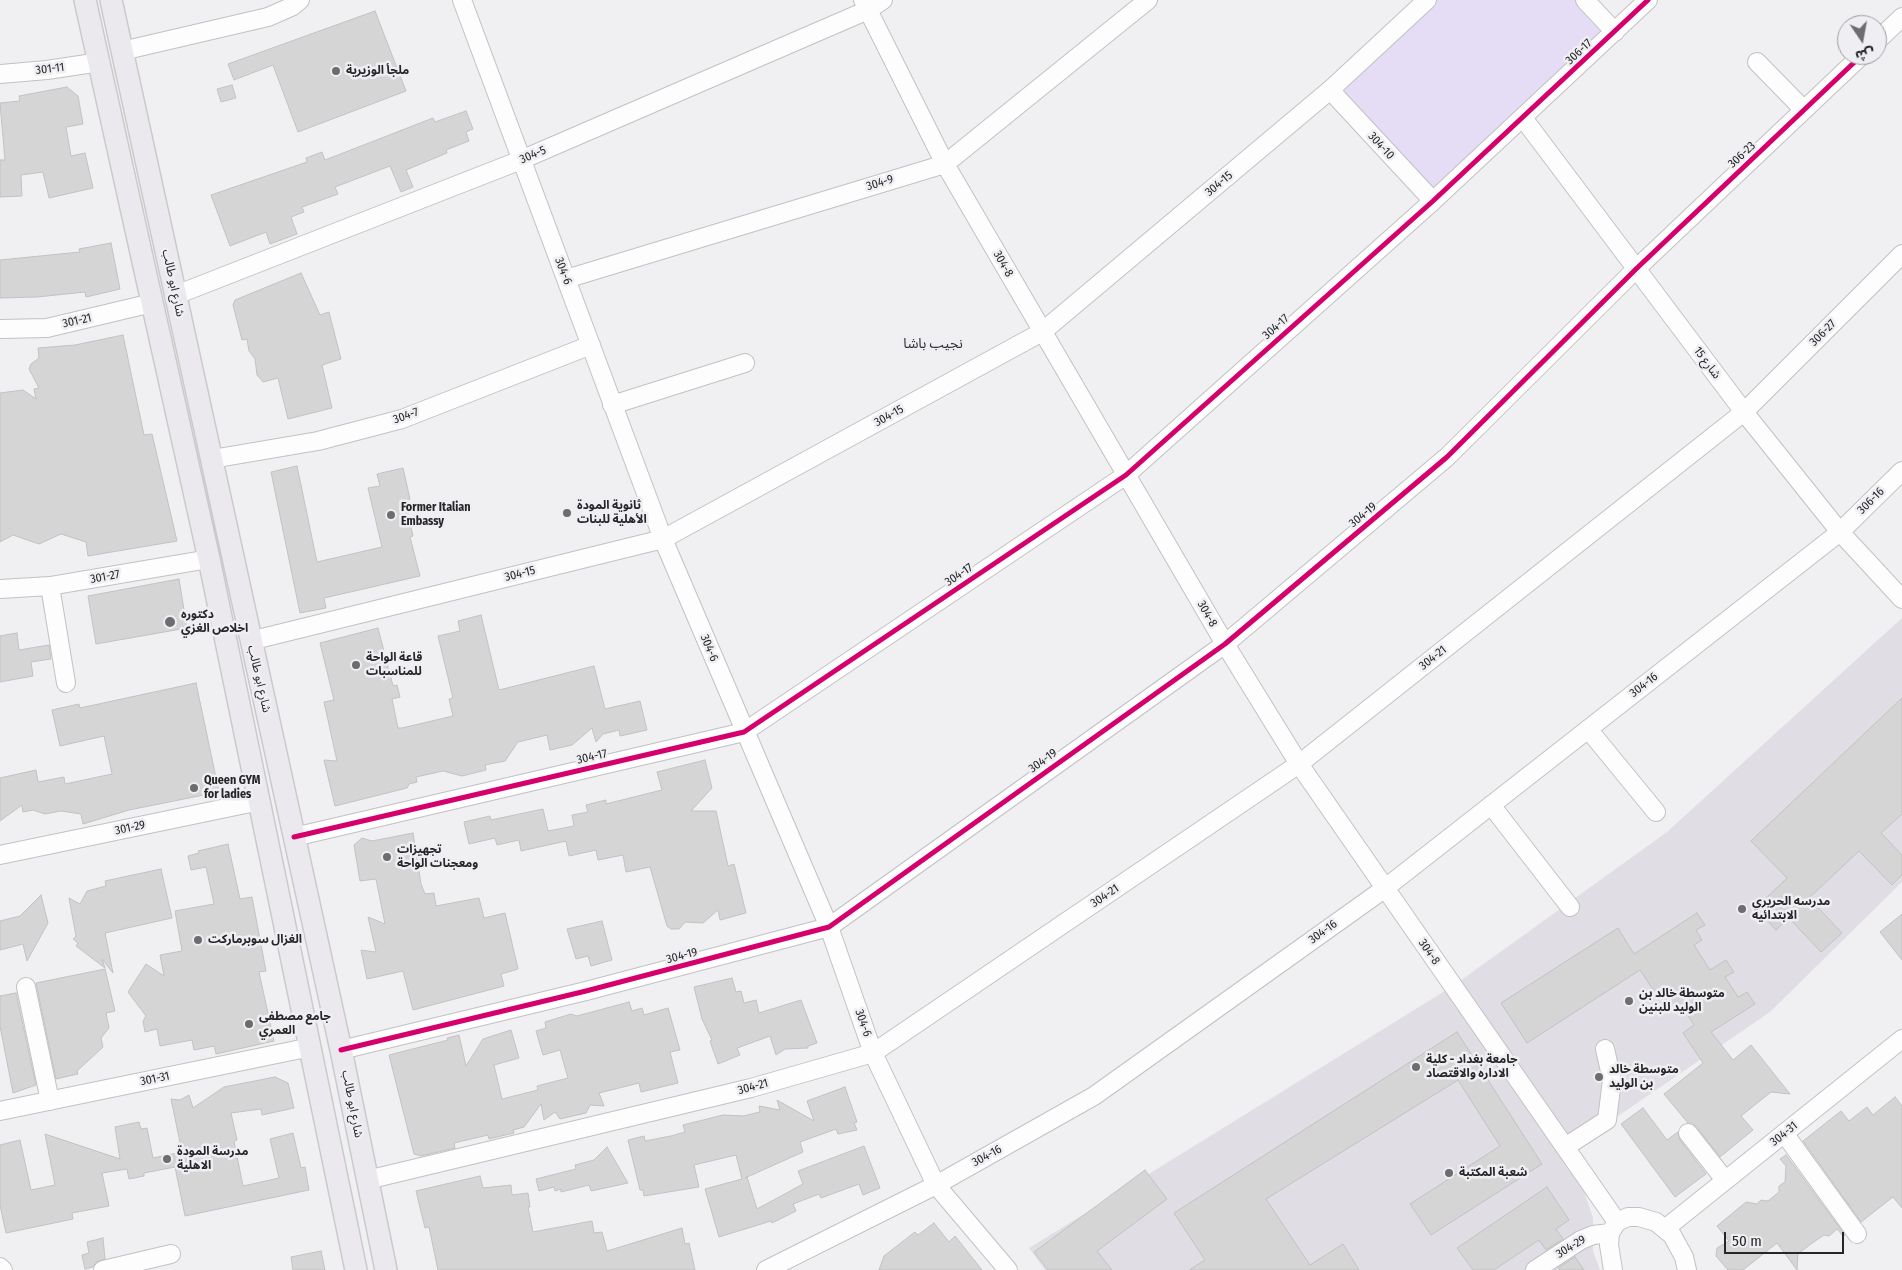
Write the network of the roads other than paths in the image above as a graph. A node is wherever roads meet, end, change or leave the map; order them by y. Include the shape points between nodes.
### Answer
1 (85, 0) edge
2 (112, 0) edge
3 (300, 0) edge
4 (462, 0) edge
5 (883, 0) edge
6 (1148, 0) edge
7 (1427, 0) edge
8 (1585, 0) edge
9 (1648, 0) edge
10 (865, 5) edge
11 (1902, 17) edge
12 (1887, 31) edge
13 (1615, 32) junction
14 (122, 51) junction
15 (100, 62) junction
16 (1757, 62) dead end
17 (1851, 65) edge
18 (0, 74) edge
19 (1330, 90) junction
20 (1804, 110) junction
21 (1523, 118) junction
22 (521, 160) junction
23 (945, 164) junction
24 (1433, 201) junction
25 (1902, 254) edge
26 (1636, 269) junction
27 (566, 279) junction
28 (176, 295) junction
29 (152, 303) junction
30 (0, 329) edge
31 (1042, 332) junction
32 (591, 345) junction
33 (744, 363) dead end
34 (612, 405) junction
35 (1744, 412) junction
36 (212, 459) junction
37 (1902, 470) edge
38 (1126, 475) junction
39 (1840, 532) junction
40 (663, 539) junction
41 (209, 559) junction
42 (50, 586) junction
43 (0, 589) edge
44 (1902, 599) edge
45 (250, 641) junction
46 (1224, 644) junction
47 (66, 683) dead end
48 (1588, 729) junction
49 (744, 732) junction
50 (1299, 764) junction
51 (260, 802) junction
52 (1491, 804) junction
53 (1656, 812) dead end
54 (294, 837) junction
55 (0, 855) edge
56 (1384, 888) junction
57 (1570, 907) dead end
58 (829, 927) junction
59 (26, 987) dead end
60 (1902, 1039) edge
61 (311, 1047) junction
62 (1605, 1049) dead end
63 (341, 1050) junction
64 (873, 1053) junction
65 (50, 1101) junction
66 (0, 1111) edge
67 (1688, 1133) dead end
68 (1784, 1133) junction
69 (1565, 1147) junction
70 (367, 1180) junction
71 (1725, 1180) junction
72 (936, 1185) junction
73 (1613, 1227) junction
74 (1666, 1228) junction
75 (1857, 1234) dead end
76 (171, 1254) dead end
77 (0, 1267) edge
78 (3, 1270) edge
79 (103, 1270) edge
80 (356, 1270) edge
81 (386, 1270) edge
82 (766, 1270) edge
83 (1008, 1270) edge
84 (1535, 1270) edge
85 (1613, 1270) edge
86 (1687, 1270) edge

1 - 15 main road, شارع ابو طالب
2 - 14 main road, شارع ابو طالب
3 - 14 street via 268,17
4 - 22 street, 304-6
5 - 10 street, 304-5
6 - 23 street, 304-9
7 - 19 street, 304-15
8 - 13 street
9 - 13 street, 306-17
10 - 22 street, 304-5
10 - 23 street, 304-8
11 - 12 street
13 - 21 street, 306-17
14 - 28 main road, شارع ابو طالب
15 - 18 street, 301-11
15 - 29 main road, شارع ابو طالب
16 - 20 street
17 - 20 street, 306-23
19 - 24 street, 304-10
19 - 31 street, 304-15
20 - 26 street, 306-23
21 - 24 street, 304-17
21 - 26 street, شارع 15
22 - 27 street, 304-6
22 - 28 street, 304-5
23 - 27 street, 304-9
23 - 31 street, 304-8
24 - 38 street, 304-17
25 - 35 street, 306-27
26 - 35 street, شارع 15
26 - 46 street, 304-19 via 1447,457
27 - 32 street, 304-6
28 - 36 main road, شارع ابو طالب
29 - 30 street, 301-21 via 46,328
29 - 41 main road, شارع ابو طالب
31 - 38 street, 304-8
31 - 40 street, 304-15
32 - 34 street, 304-6
32 - 36 street, 304-7 via 402,419 318,441
33 - 34 street
34 - 40 street, 304-6
35 - 39 street, شارع 15
35 - 50 street, 304-21
36 - 45 main road, شارع ابو طالب
37 - 39 street, 306-16
38 - 46 street, 304-8
38 - 49 street, 304-17
39 - 44 street, شارع 15
39 - 48 street, 304-16
40 - 45 street, 304-15
40 - 49 street, 304-6
41 - 42 street, 301-27
41 - 51 main road, شارع ابو طالب
42 - 43 street, 301-27
42 - 47 street
45 - 54 main road, شارع ابو طالب
46 - 50 street, 304-8
46 - 58 street, 304-19
48 - 52 street, 304-16
48 - 53 street
49 - 54 street, 304-17
49 - 58 street, 304-6
50 - 56 street, 304-8
50 - 64 street, 304-21
51 - 55 street, 301-29
51 - 61 main road, شارع ابو طالب
52 - 56 street, 304-16
52 - 57 street
54 - 63 main road, شارع ابو طالب
56 - 69 street, 304-8
56 - 72 street, 304-16 via 1094,1096
58 - 63 street, 304-19 via 586,992
58 - 64 street, 304-6
59 - 65 street
60 - 68 street, 304-31
61 - 65 street, 301-31
61 - 80 main road, شارع ابو طالب
62 - 69 street via 1612,1080 1607,1120
63 - 70 main road, شارع ابو طالب
64 - 70 street, 304-21 via 751,1088
64 - 72 street, 304-6
65 - 66 street, 301-31
67 - 71 street
68 - 71 street, 304-31
68 - 75 street
69 - 73 street, 304-8
70 - 81 main road, شارع ابو طالب
71 - 74 street, 304-31
72 - 82 street, 304-16
72 - 83 street, 304-6
73 - 74 street via 1628,1217 1639,1217
73 - 84 street, 304-29 via 1581,1240
73 - 85 street via 1608,1245
74 - 86 street via 1681,1250
76 - 79 street
77 - 78 street

